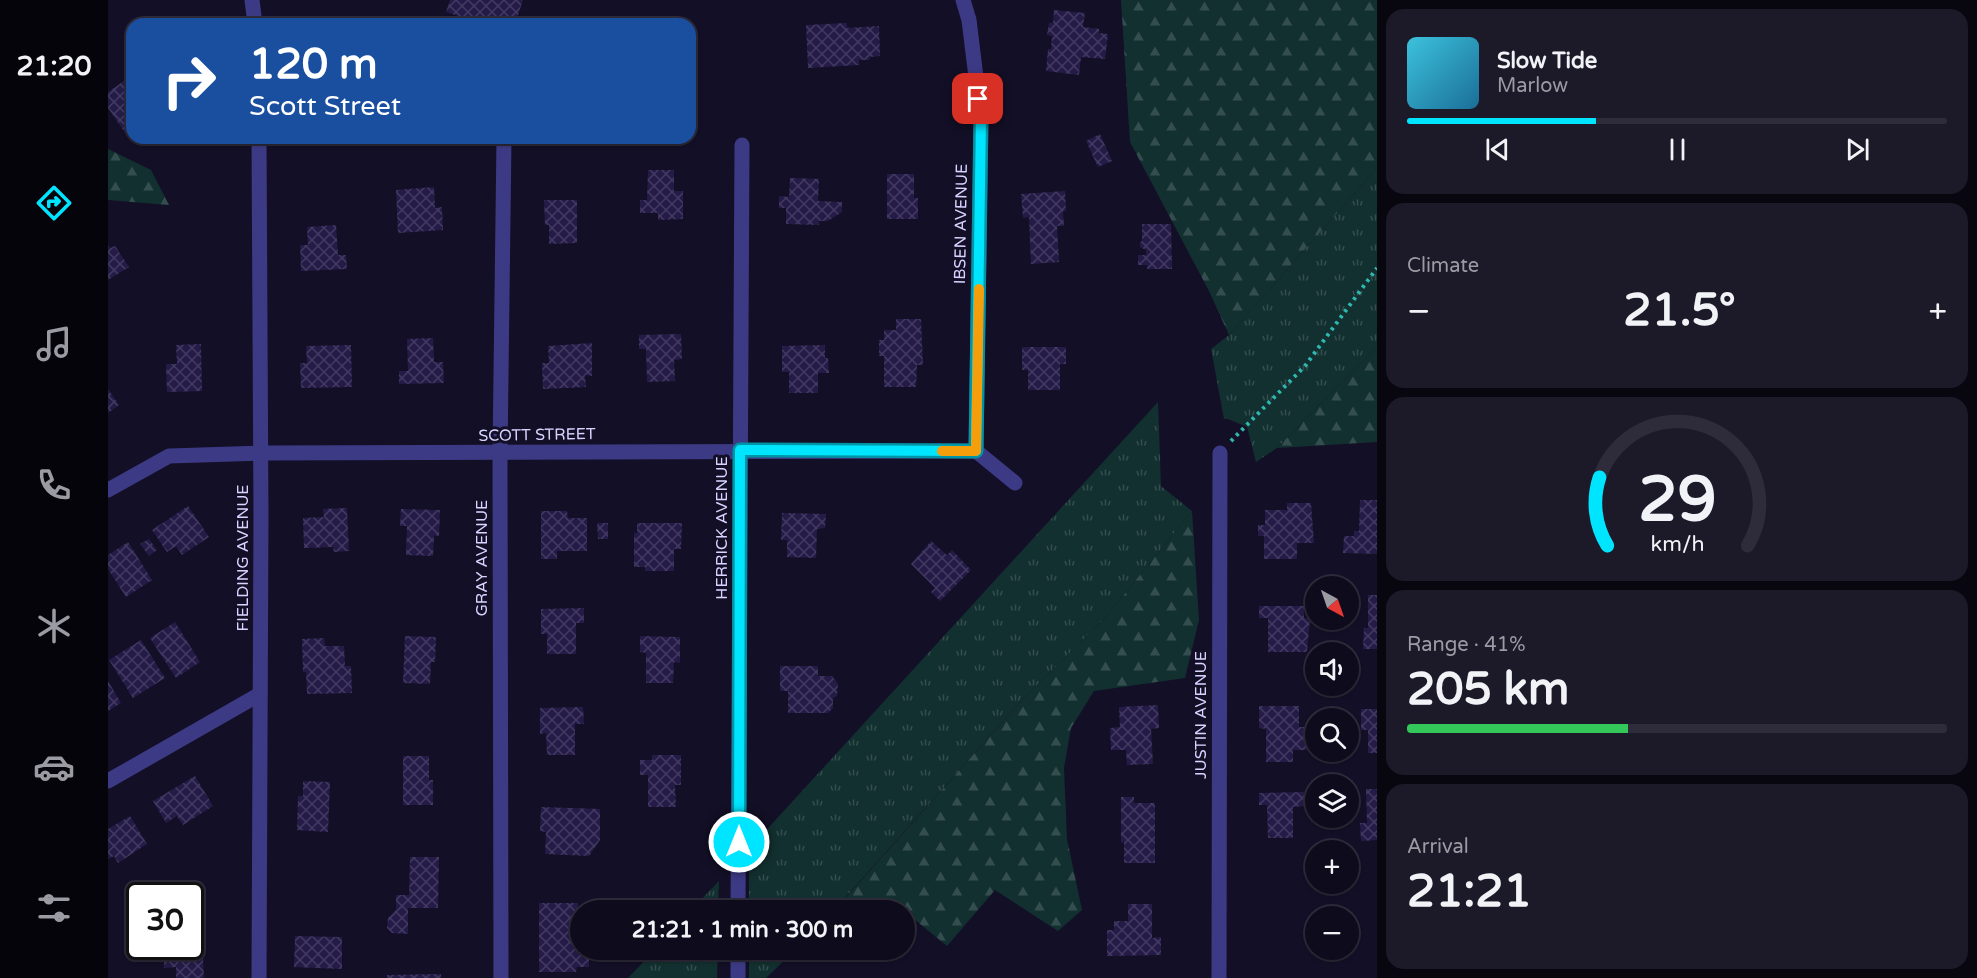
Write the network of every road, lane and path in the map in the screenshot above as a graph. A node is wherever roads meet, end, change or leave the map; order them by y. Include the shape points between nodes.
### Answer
1 (252, 0) edge
2 (963, 0) edge
3 (254, 18) edge
4 (259, 144) edge
5 (504, 144) edge
6 (742, 145) dead end
7 (1377, 268) edge
8 (1224, 449) joint
9 (740, 450) junction
10 (976, 451) junction
11 (261, 453) junction
12 (500, 453) junction
13 (1015, 483) dead end
14 (108, 490) edge
15 (260, 694) junction
16 (108, 781) edge
17 (738, 900) edge
18 (738, 960) edge
19 (259, 978) edge
20 (501, 978) edge
21 (738, 978) edge
22 (1219, 978) edge

1 - 3 street
2 - 10 street, IBSEN AVENUE via 981,118
4 - 11 street, FIELDING AVENUE
5 - 12 street, GRAY AVENUE
6 - 9 street, HERRICK AVENUE
7 - 8 path via 1305,366
8 - 22 street, JUSTIN AVENUE
9 - 10 street, SCOTT STREET
9 - 12 street, SCOTT STREET
9 - 17 street, HERRICK AVENUE
10 - 13 street
11 - 12 street, SCOTT STREET
11 - 14 street, SCOTT STREET via 169,456
11 - 15 street, FIELDING AVENUE
12 - 20 street, GRAY AVENUE
15 - 16 street
15 - 19 street, FIELDING AVENUE
18 - 21 street

